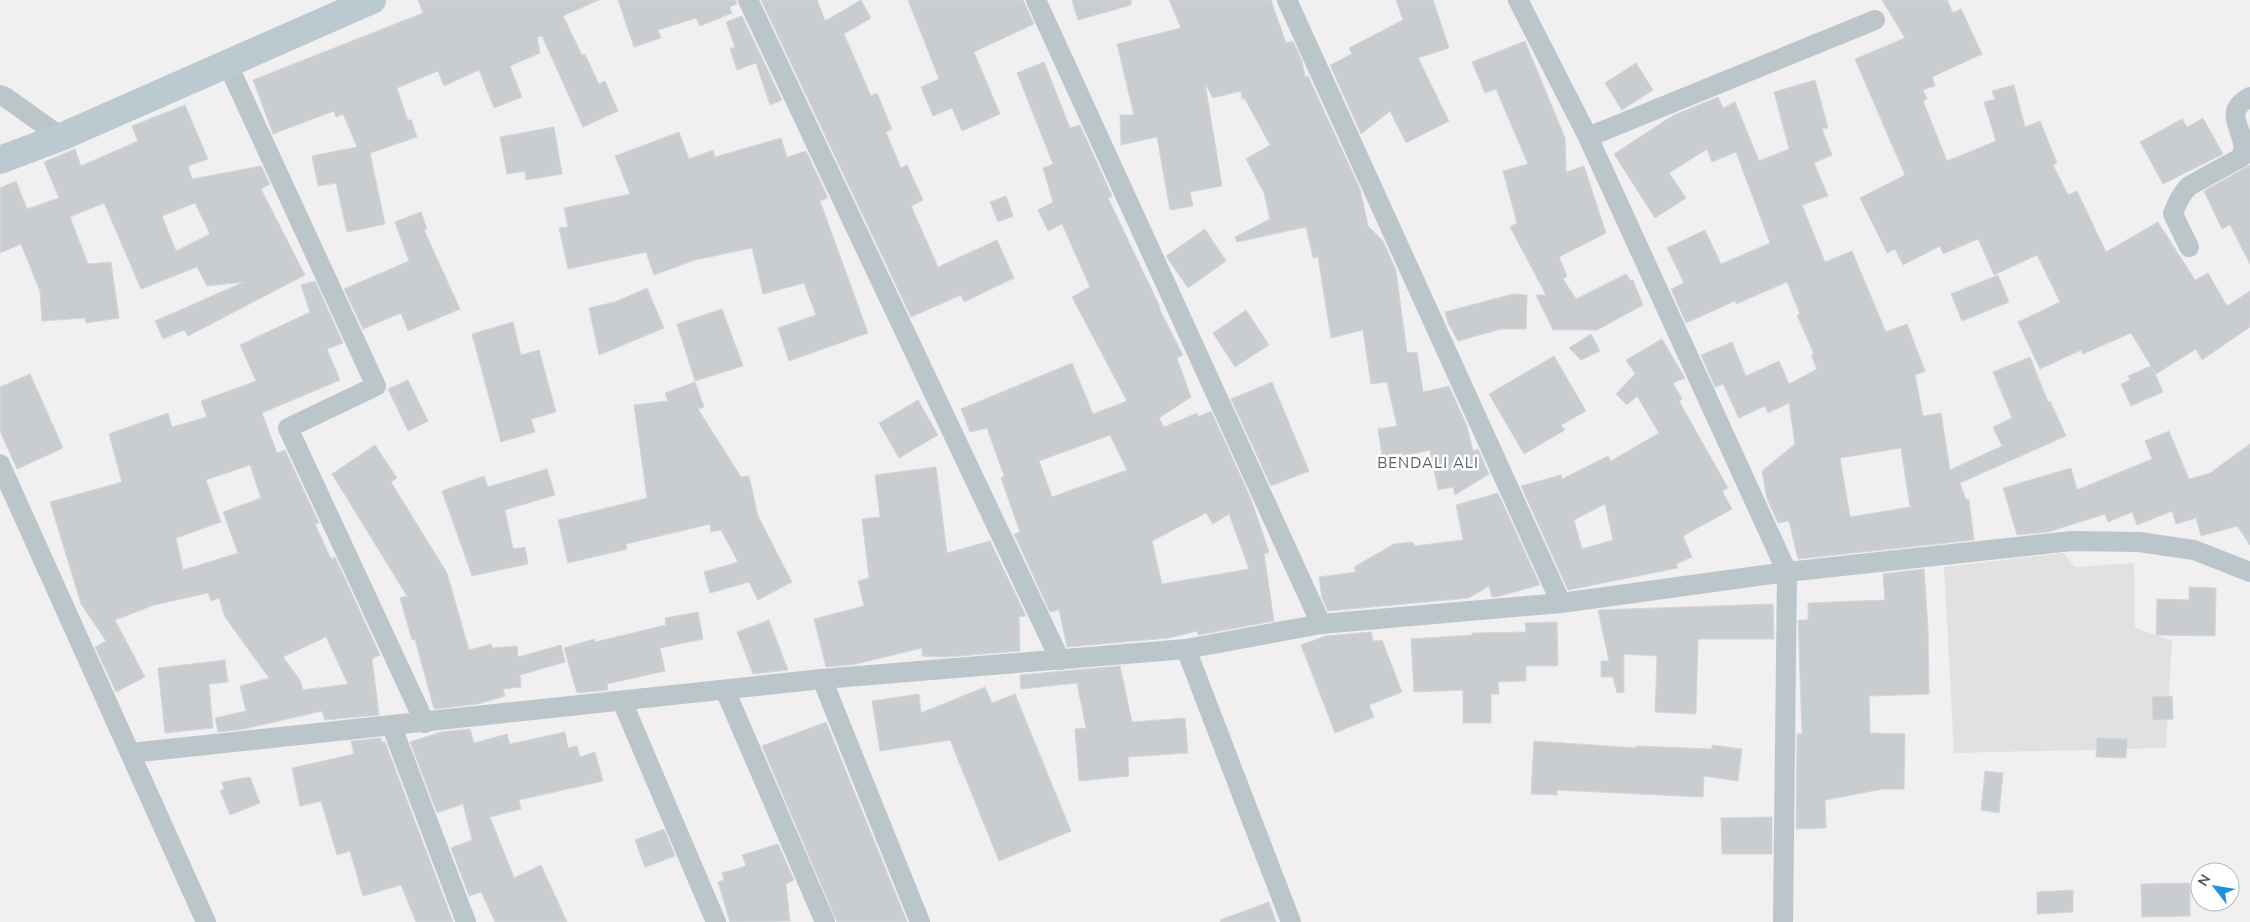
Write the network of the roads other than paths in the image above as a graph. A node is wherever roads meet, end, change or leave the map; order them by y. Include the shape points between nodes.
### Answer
1 (372, 0) edge
2 (748, 0) edge
3 (1036, 0) edge
4 (1287, 0) edge
5 (1518, 0) edge
6 (1875, 20) dead end
7 (228, 65) junction
8 (0, 95) edge
9 (2250, 97) edge
10 (61, 136) junction
11 (1588, 137) junction
12 (0, 160) edge
13 (2189, 247) dead end
14 (0, 464) edge
15 (1787, 572) junction
16 (2250, 572) edge
17 (1561, 603) junction
18 (1320, 624) junction
19 (1186, 649) junction
20 (1060, 660) junction
21 (822, 679) junction
22 (725, 690) junction
23 (622, 701) junction
24 (425, 723) junction
25 (392, 726) junction
26 (131, 753) junction
27 (206, 922) edge
28 (466, 922) edge
29 (716, 922) edge
30 (825, 922) edge
31 (920, 922) edge
32 (1292, 922) edge
33 (1783, 922) edge

1 - 7 main road
2 - 20 street
3 - 18 street
4 - 17 street
5 - 11 street
6 - 11 street
7 - 10 main road
7 - 24 street via 376,386 288,428
8 - 10 street
9 - 13 street via 2237,108 2236,118 2247,148 2242,157 2189,186 2176,204 2173,214
10 - 12 main road
11 - 15 street
14 - 26 street
15 - 16 street via 2072,541 2139,542 2194,550
15 - 17 street
15 - 33 street
17 - 18 street
18 - 19 street
19 - 20 street
19 - 32 street
20 - 21 street
21 - 22 street
21 - 31 street
22 - 23 street
22 - 30 street
23 - 24 street
23 - 29 street
24 - 25 street
25 - 26 street
25 - 28 street
26 - 27 street

